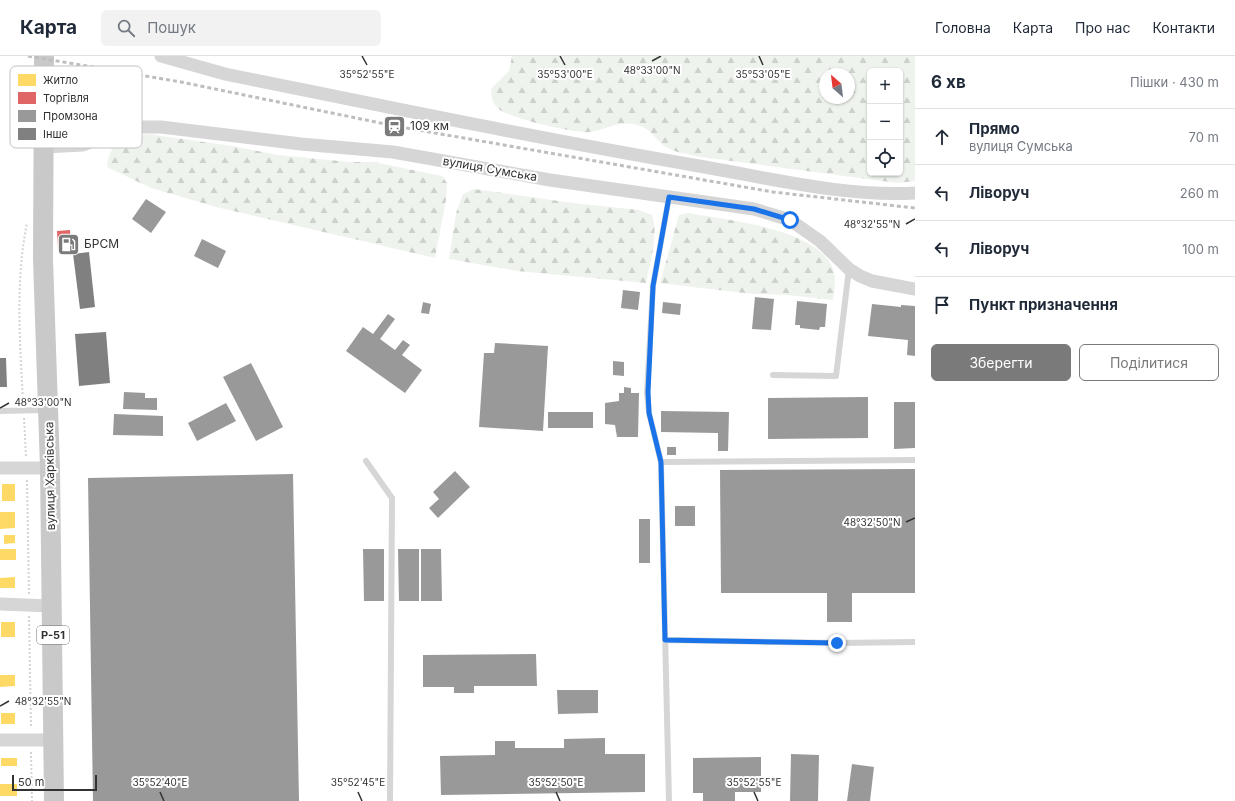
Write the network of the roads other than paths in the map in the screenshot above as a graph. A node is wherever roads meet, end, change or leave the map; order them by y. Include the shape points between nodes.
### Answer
1 (161, 56) edge
2 (142, 127) edge
3 (44, 148) edge
4 (915, 193) edge
5 (669, 197) junction
6 (849, 269) junction
7 (915, 289) edge
8 (773, 375) dead end
9 (48, 410) junction
10 (0, 411) edge
11 (915, 460) edge
12 (366, 461) dead end
13 (661, 462) junction
14 (0, 468) edge
15 (50, 468) junction
16 (0, 604) edge
17 (52, 606) junction
18 (665, 640) junction
19 (915, 642) edge
20 (0, 740) edge
21 (53, 740) junction
22 (54, 801) edge
23 (390, 801) edge
24 (669, 801) edge

1 - 4 street via 226,74 625,154 824,187 892,194
2 - 5 street, вулиця Сумська via 394,152 550,180
3 - 9 main road, вулиця Харківська / Р-51 via 43,259
5 - 6 street, вулиця Сумська via 754,209 790,220 820,241
5 - 13 lane via 653,286 648,392 649,413
6 - 7 street, вулиця Сумська via 872,281
6 - 8 lane via 836,376
9 - 10 lane
9 - 15 main road, вулиця Харківська / Р-51
11 - 13 lane
12 - 23 lane via 392,498
13 - 18 lane
14 - 15 street
15 - 17 main road, вулиця Харківська / Р-51
16 - 17 street
17 - 21 main road, вулиця Харківська / Р-51
18 - 19 lane
18 - 24 lane
20 - 21 street
21 - 22 main road, вулиця Харківська / Р-51

